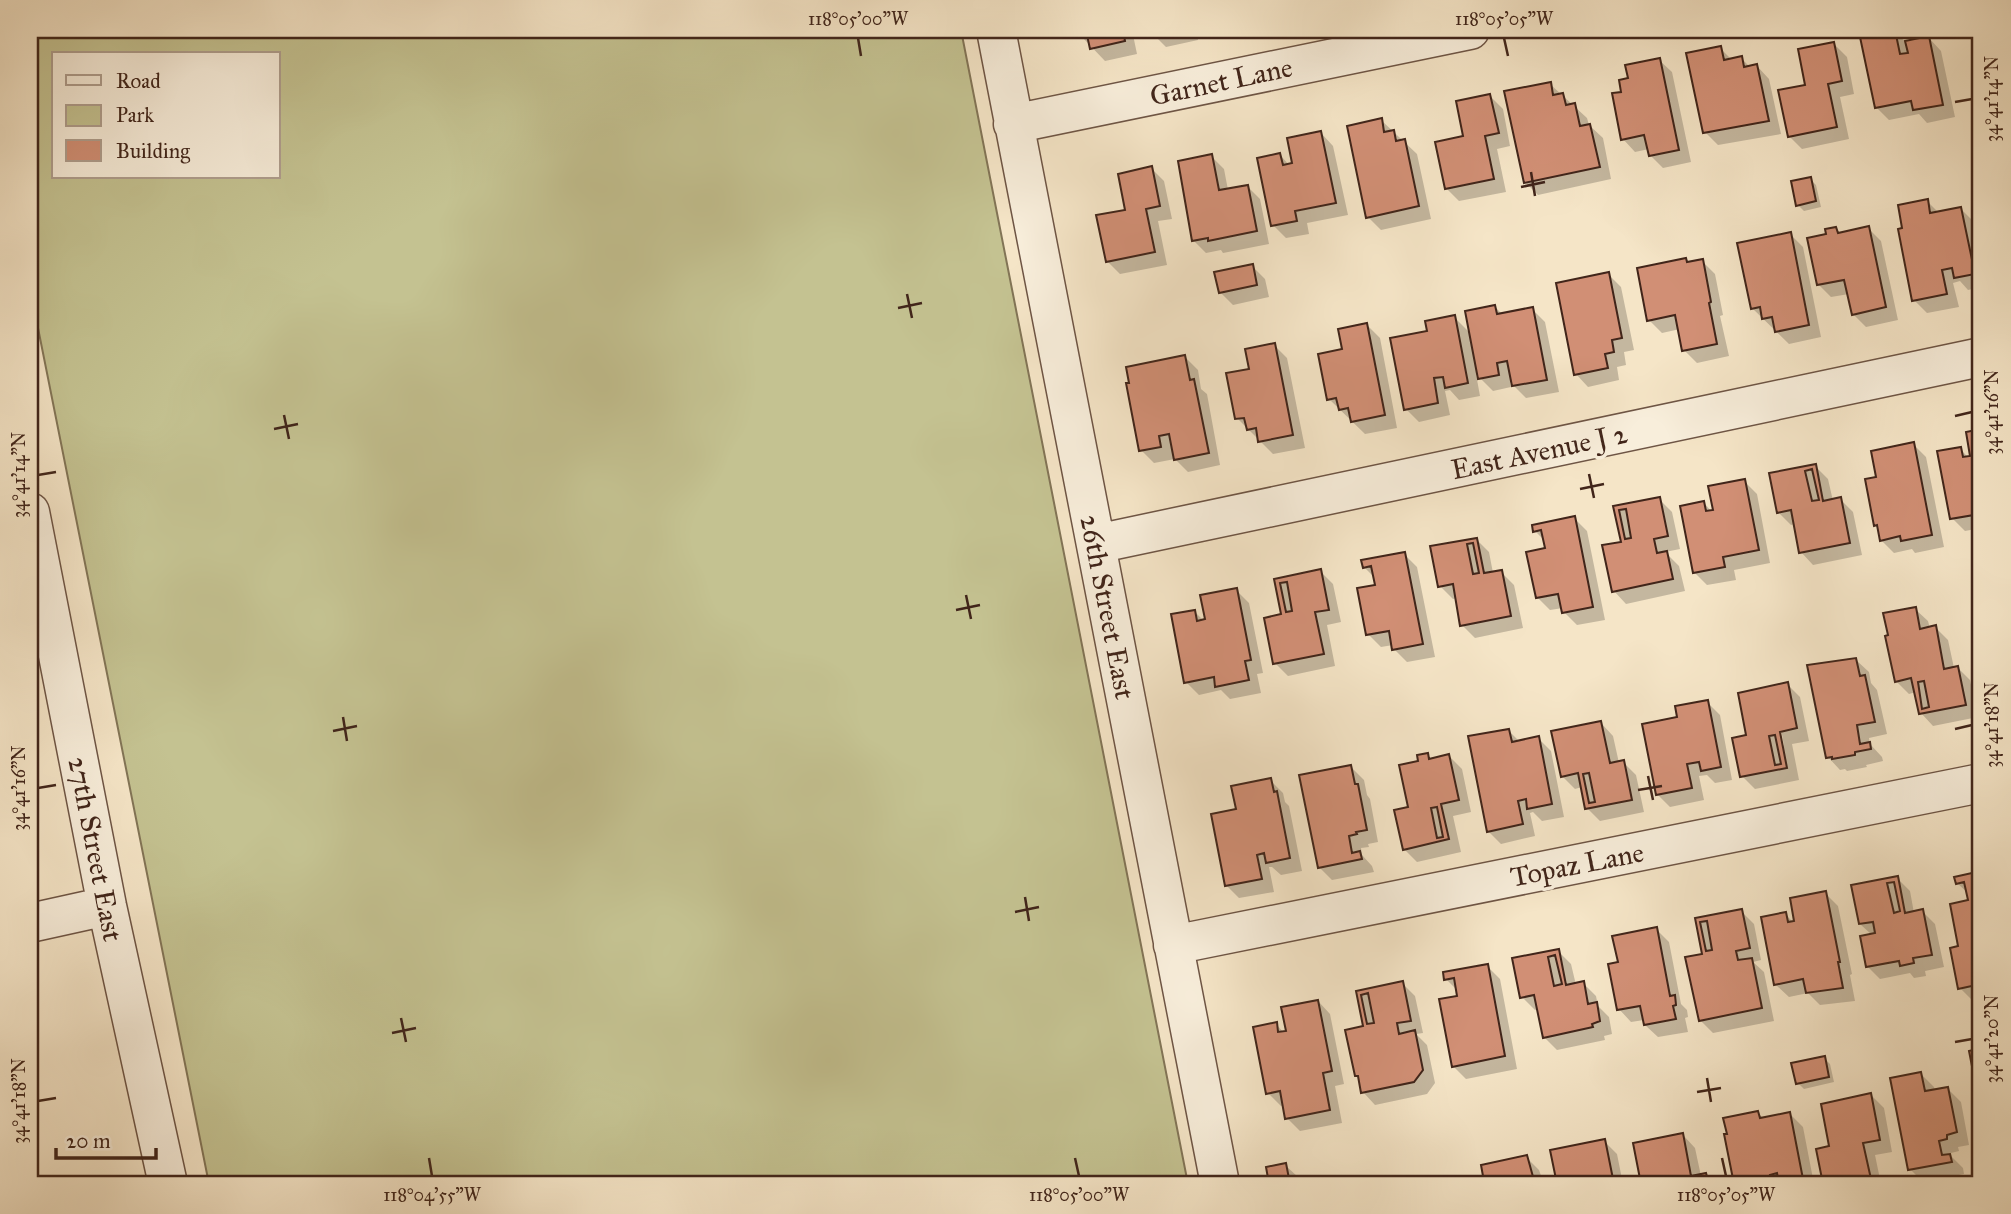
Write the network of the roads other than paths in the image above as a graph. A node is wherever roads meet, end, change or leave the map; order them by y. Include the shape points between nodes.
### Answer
1 (996, 30) edge
2 (1470, 30) edge
3 (1013, 124) junction
4 (1981, 357) edge
5 (30, 512) edge
6 (1096, 544) junction
7 (1981, 783) edge
8 (107, 906) junction
9 (30, 923) edge
10 (1173, 945) junction
11 (168, 1184) edge
12 (1220, 1184) edge

1 - 3 street, 26th Street East
2 - 3 street, Garnet Lane
3 - 6 street, 26th Street East
4 - 6 street, East Avenue J 2
5 - 8 street, 27th Street East
6 - 10 street, 26th Street East
7 - 10 street, Topaz Lane
8 - 9 street
8 - 11 street, 27th Street East
10 - 12 street, 26th Street East

